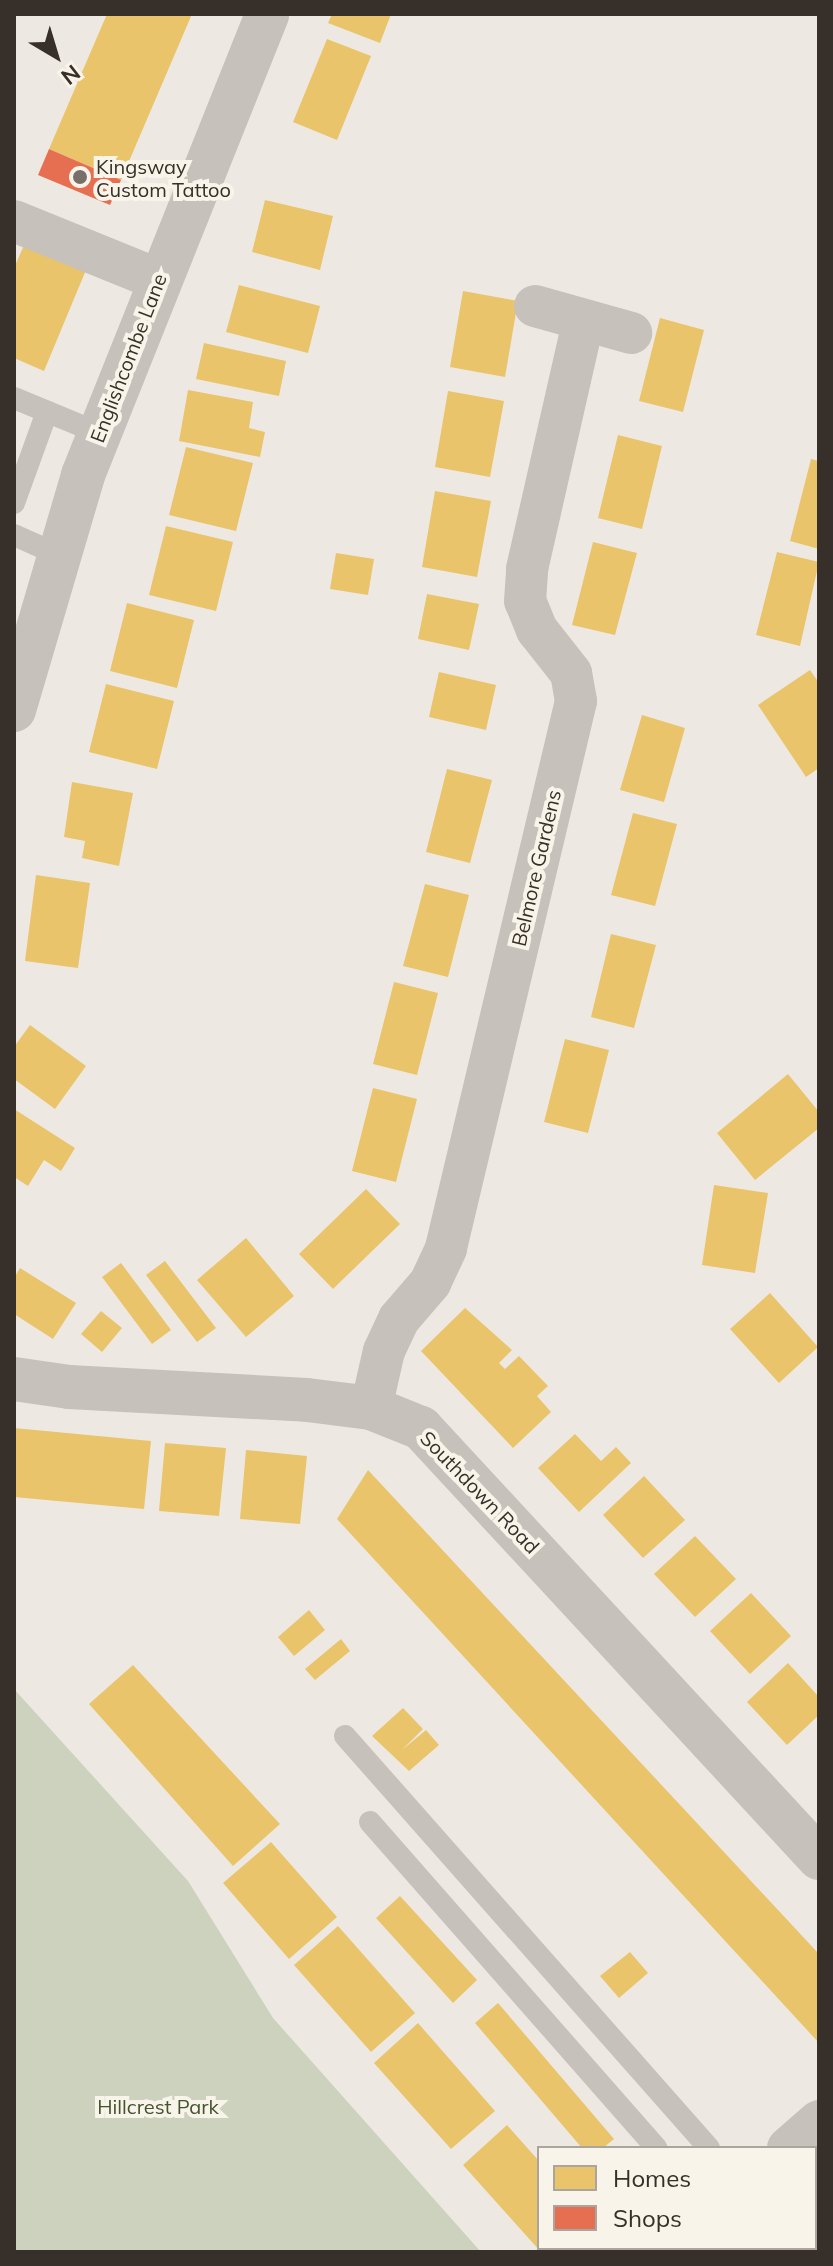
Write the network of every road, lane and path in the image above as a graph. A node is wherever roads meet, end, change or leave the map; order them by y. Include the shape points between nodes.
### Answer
1 (267, 14) edge
2 (14, 221) edge
3 (159, 280) junction
4 (535, 306) dead end
5 (583, 322) junction
6 (631, 333) dead end
7 (14, 398) edge
8 (47, 412) junction
9 (99, 433) junction
10 (14, 503) edge
11 (14, 535) edge
12 (59, 555) junction
13 (17, 685) edge
14 (14, 1379) edge
15 (371, 1408) junction
16 (345, 1736) dead end
17 (370, 1822) dead end
18 (819, 1858) edge
19 (819, 2121) edge
20 (654, 2146) edge
21 (707, 2146) edge
22 (790, 2146) edge

1 - 3 street, Englishcombe Lane
2 - 3 street
3 - 9 street, Englishcombe Lane
4 - 5 street
5 - 6 street
5 - 15 street, Belmore Gardens via 527,569 525,601 537,630 571,673 576,701 446,1248 430,1283 399,1319 384,1351
7 - 8 lane
8 - 9 lane
8 - 10 lane
9 - 12 street, Englishcombe Lane
11 - 12 lane
12 - 13 street, Englishcombe Lane
14 - 15 street, Southdown Road
15 - 18 street, Southdown Road via 421,1428 449,1456
16 - 21 lane
17 - 20 lane
19 - 22 street

